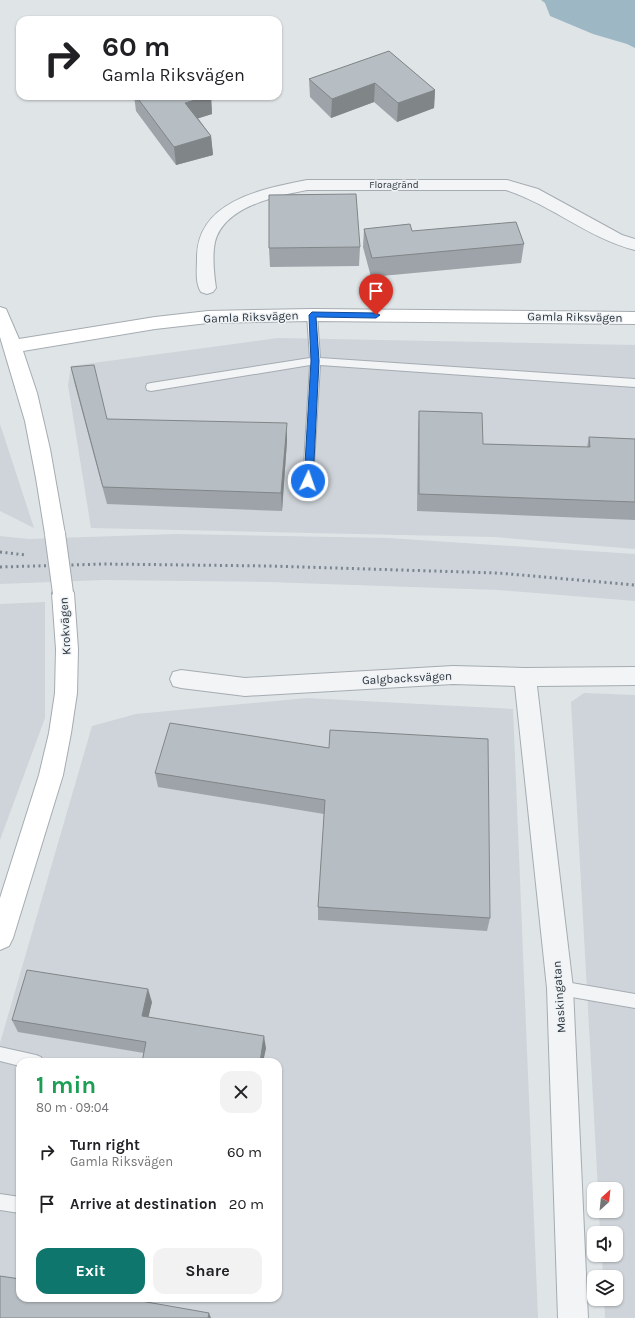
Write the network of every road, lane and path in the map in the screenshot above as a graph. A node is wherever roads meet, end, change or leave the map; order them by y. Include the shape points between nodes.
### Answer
1 (635, 245) edge
2 (207, 288) dead end
3 (0, 313) edge
4 (312, 315) junction
5 (635, 318) edge
6 (14, 346) junction
7 (315, 361) junction
8 (635, 383) edge
9 (151, 387) dead end
10 (308, 481) dead end
11 (635, 676) edge
12 (525, 677) junction
13 (181, 679) dead end
14 (0, 938) edge
15 (560, 988) junction
16 (635, 1001) edge
17 (0, 1054) edge
18 (18, 1058) edge
19 (0, 1202) edge
20 (16, 1204) edge
21 (573, 1318) edge

1 - 2 street, Floragränd via 616,239 532,193 507,185 307,185 274,191 244,201 221,217 206,240
3 - 6 street, Krokvägen
4 - 5 street, Gamla Riksvägen
4 - 6 street, Gamla Riksvägen via 208,317
4 - 7 lane
6 - 14 street, Krokvägen, bridge via 32,412 52,514 63,593 67,649 66,693 51,775
7 - 8 lane
7 - 9 lane
7 - 10 lane
11 - 12 street, Galgbacksvägen
12 - 13 street, Galgbacksvägen via 453,675 246,687
12 - 15 street, Maskingatan
15 - 16 lane
15 - 21 street, Maskingatan
17 - 18 lane
19 - 20 lane

